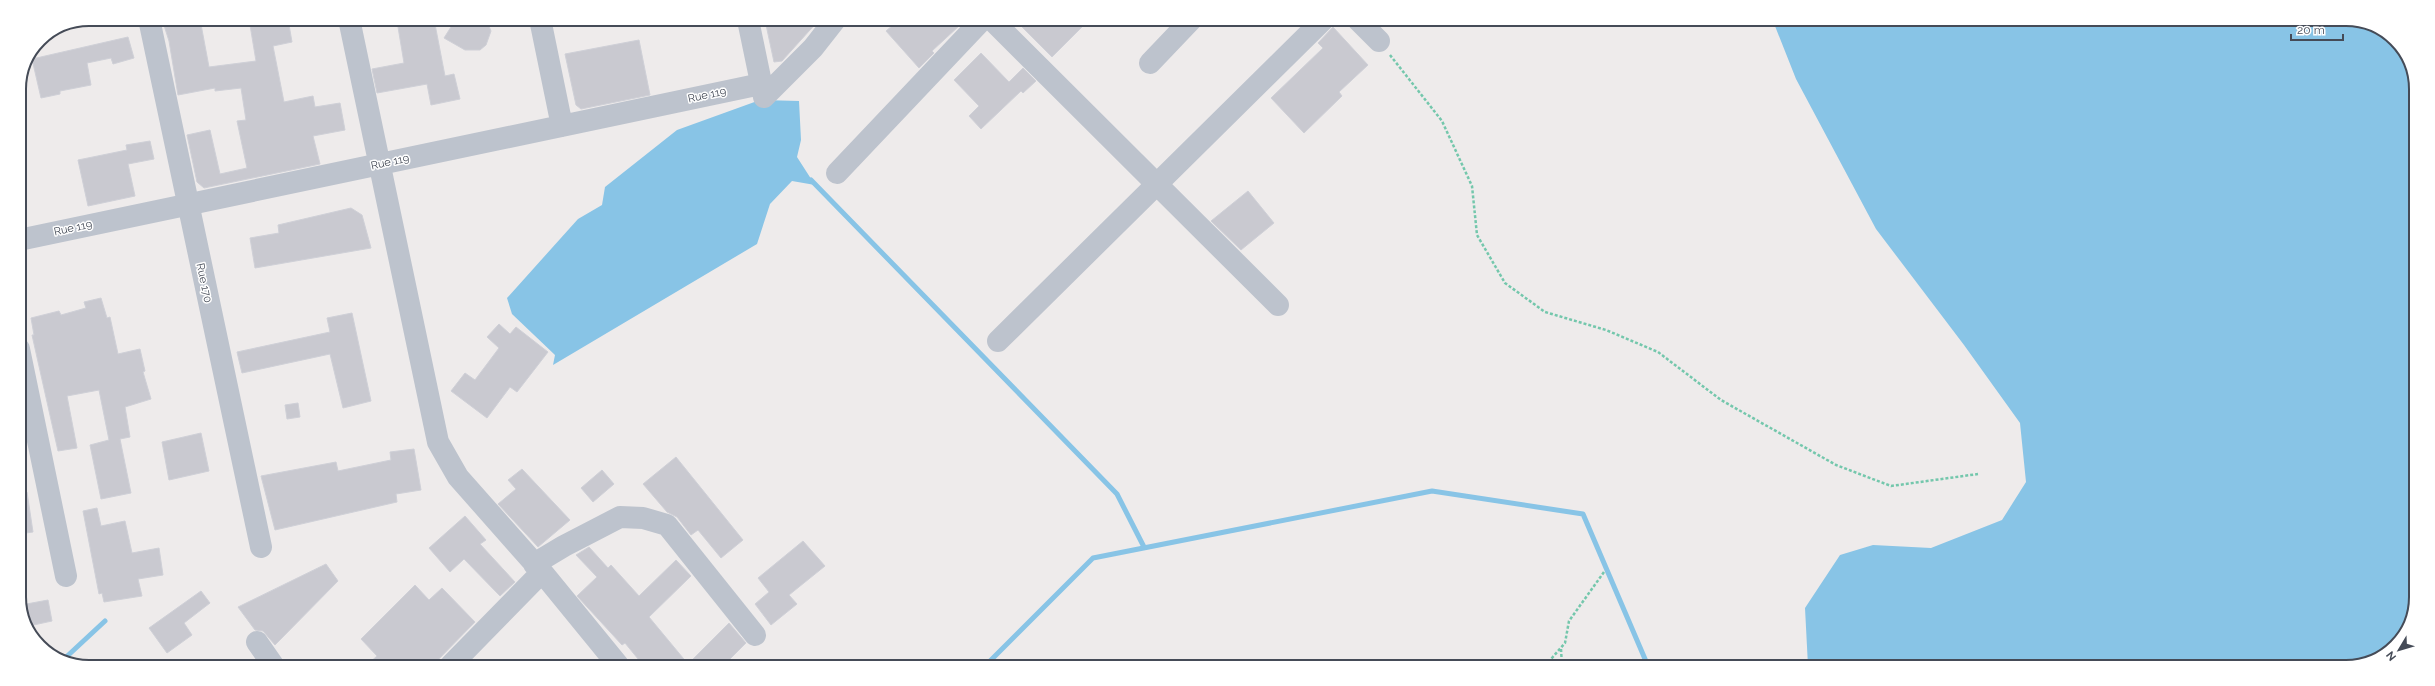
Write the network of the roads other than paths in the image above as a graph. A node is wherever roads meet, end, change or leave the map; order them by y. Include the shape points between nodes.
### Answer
1 (150, 26) edge
2 (350, 26) edge
3 (541, 26) edge
4 (749, 26) edge
5 (830, 26) edge
6 (976, 26) edge
7 (998, 26) edge
8 (1185, 26) edge
9 (1317, 26) edge
10 (1364, 26) edge
11 (1379, 41) road end
12 (1150, 62) dead end
13 (762, 90) junction
14 (562, 126) junction
15 (380, 164) junction
16 (837, 173) dead end
17 (1157, 185) junction
18 (187, 204) junction
19 (26, 238) edge
20 (1278, 305) dead end
21 (998, 341) dead end
22 (26, 383) edge
23 (261, 547) dead end
24 (538, 568) junction
25 (66, 576) dead end
26 (755, 635) dead end
27 (257, 642) dead end
28 (270, 660) edge
29 (455, 660) edge
30 (614, 660) edge

1 - 18 street, Rue 170
2 - 15 street
3 - 14 street
4 - 13 street
5 - 13 street via 813,48
6 - 16 street
7 - 17 street
8 - 12 street
9 - 17 street
10 - 11 street
13 - 14 street, Rue 119
14 - 15 street, Rue 119
15 - 18 street, Rue 119
15 - 24 street via 438,442 458,476
17 - 20 street
17 - 21 street
18 - 19 street, Rue 119
18 - 23 street, Rue 170
22 - 25 street
24 - 26 street via 564,546 620,517 643,518 667,525
24 - 29 street
24 - 30 street
27 - 28 street

